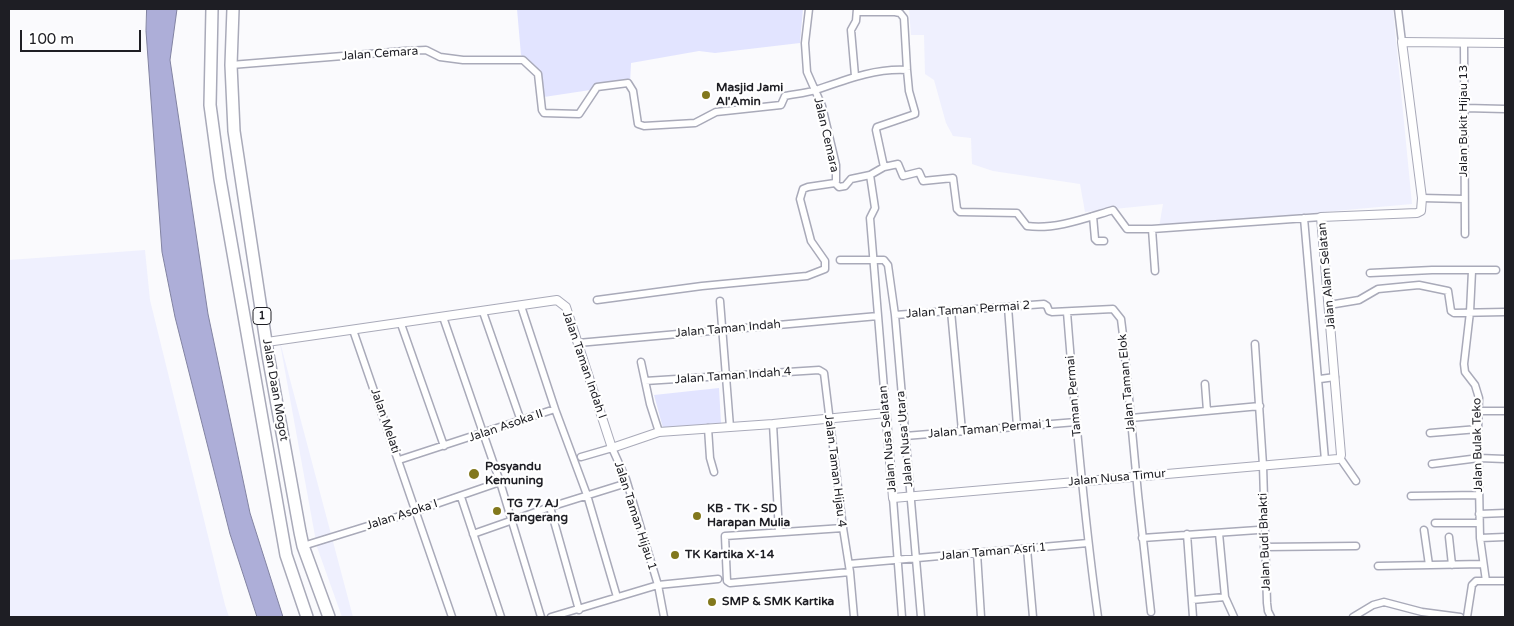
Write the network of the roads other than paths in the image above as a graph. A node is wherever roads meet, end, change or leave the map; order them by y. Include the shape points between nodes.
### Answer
1 (809, 9) edge
2 (1398, 9) edge
3 (857, 10) edge
4 (213, 11) edge
5 (231, 11) edge
6 (1402, 42) junction
7 (1464, 43) junction
8 (1505, 43) edge
9 (231, 66) junction
10 (906, 70) junction
11 (855, 76) junction
12 (816, 90) junction
13 (1465, 108) junction
14 (1505, 109) edge
15 (884, 167) junction
16 (870, 175) junction
17 (835, 183) junction
18 (1422, 198) junction
19 (1464, 199) junction
20 (1093, 216) junction
21 (1321, 217) junction
22 (1304, 218) junction
23 (1152, 229) junction
24 (1465, 234) dead end
25 (1104, 241) dead end
26 (840, 260) dead end
27 (873, 260) junction
28 (1496, 270) dead end
29 (1155, 271) dead end
30 (1472, 271) junction
31 (1370, 273) dead end
32 (597, 300) dead end
33 (720, 301) dead end
34 (1329, 305) junction
35 (521, 306) junction
36 (1008, 307) junction
37 (952, 311) junction
38 (483, 312) junction
39 (1067, 312) junction
40 (1470, 312) junction
41 (1505, 312) edge
42 (895, 315) junction
43 (878, 316) junction
44 (443, 317) junction
45 (401, 324) junction
46 (353, 330) junction
47 (722, 330) junction
48 (267, 342) junction
49 (578, 343) junction
50 (1256, 344) dead end
51 (641, 362) dead end
52 (822, 371) joint
53 (726, 377) junction
54 (1335, 377) junction
55 (1320, 378) junction
56 (645, 381) junction
57 (1205, 384) dead end
58 (1260, 406) junction
59 (555, 409) junction
60 (1207, 411) junction
61 (1479, 411) junction
62 (1505, 411) edge
63 (886, 413) junction
64 (828, 418) junction
65 (1131, 418) junction
66 (521, 421) junction
67 (1076, 422) junction
68 (772, 424) junction
69 (1017, 426) junction
70 (730, 427) junction
71 (708, 428) junction
72 (1478, 429) junction
73 (962, 431) junction
74 (659, 432) junction
75 (1430, 433) dead end
76 (484, 434) junction
77 (905, 436) junction
78 (444, 446) junction
79 (612, 448) junction
80 (581, 456) dead end
81 (1340, 458) junction
82 (1479, 458) junction
83 (1505, 459) edge
84 (399, 460) junction
85 (1326, 460) junction
86 (1432, 464) dead end
87 (1263, 465) junction
88 (714, 472) dead end
89 (1136, 476) junction
90 (1082, 481) junction
91 (1356, 481) dead end
92 (500, 482) junction
93 (627, 483) junction
94 (1479, 494) junction
95 (587, 495) junction
96 (460, 496) junction
97 (910, 496) junction
98 (1411, 496) dead end
99 (893, 498) junction
100 (550, 506) junction
101 (416, 511) junction
102 (1505, 513) edge
103 (1479, 514) junction
104 (512, 520) junction
105 (1435, 523) dead end
106 (1479, 523) junction
107 (842, 528) junction
108 (1258, 530) dead end
109 (1424, 530) dead end
110 (779, 532) junction
111 (1219, 533) junction
112 (473, 534) junction
113 (1187, 534) junction
114 (1449, 537) dead end
115 (1505, 537) edge
116 (1142, 538) junction
117 (1480, 538) junction
118 (1088, 543) junction
119 (303, 546) junction
120 (1356, 546) dead end
121 (1264, 547) junction
122 (1027, 549) junction
123 (977, 553) junction
124 (916, 558) junction
125 (898, 560) junction
126 (849, 564) junction
127 (1483, 564) junction
128 (1429, 565) junction
129 (1452, 565) junction
130 (1378, 566) dead end
131 (850, 572) junction
132 (718, 579) dead end
133 (1486, 581) junction
134 (1505, 581) edge
135 (658, 586) junction
136 (617, 597) junction
137 (1225, 597) junction
138 (1192, 600) junction
139 (579, 610) junction
140 (1151, 612) dead end
141 (308, 617) edge
142 (329, 617) edge
143 (452, 617) edge
144 (500, 617) edge
145 (541, 617) edge
146 (551, 617) edge
147 (664, 617) edge
148 (854, 617) edge
149 (902, 617) edge
150 (921, 617) edge
151 (981, 617) edge
152 (1033, 617) edge
153 (1098, 617) edge
154 (1193, 617) edge
155 (1234, 617) edge
156 (1271, 617) edge
157 (1353, 617) edge
158 (1460, 617) edge
159 (1467, 617) edge

1 - 12 street via 804,43 807,72
2 - 6 street
3 - 10 street via 895,12 903,16
3 - 11 street via 851,30
4 - 141 highway, Jalan Daan Mogot / 1 via 210,105 220,179 286,555
5 - 9 highway, Jalan Daan Mogot / 1
6 - 7 street
6 - 18 street
7 - 8 street
7 - 13 street, Jalan Bukit Hijau 13
9 - 12 street, Jalan Cemara via 426,50 440,57 463,60 523,60 538,74 543,112 579,114 597,87 628,82 633,91 638,124 644,126 695,124 716,112 777,106 785,96
9 - 48 highway, Jalan Daan Mogot / 1 via 234,131
10 - 11 street
10 - 15 street via 914,114 877,127
11 - 12 street
12 - 17 street, Jalan Cemara via 836,165
13 - 14 street
13 - 19 street, Jalan Bukit Hijau 13
15 - 16 street
15 - 20 street via 898,164 903,176 919,172 923,181 952,178 960,212 1017,213 1026,226 1036,227
16 - 17 street via 851,179 845,186 839,187
16 - 27 street, Jalan Nusa Selatan via 875,208 870,218
17 - 32 street, Jalan Cemara via 808,187 800,199 811,241 825,261 824,269 807,276
18 - 19 street
18 - 21 street, Jalan Alam Selatan via 1418,213
19 - 24 street, Jalan Bukit Hijau 13
20 - 23 street via 1113,210 1127,229
20 - 25 street via 1095,239
21 - 22 street
21 - 34 street, Jalan Alam Selatan
22 - 23 street
22 - 55 street
23 - 29 street
26 - 27 street
27 - 42 street, Jalan Nusa Utara via 886,262
27 - 43 street, Jalan Nusa Selatan
28 - 30 street
30 - 31 street
30 - 40 street, Jalan Bulak Teko
33 - 47 street
34 - 40 street via 1359,300 1378,289 1419,285 1448,291 1454,313
34 - 54 street, Jalan Alam Selatan
35 - 38 street, Jalan Taman Indah I
35 - 49 street, Jalan Taman Indah I via 557,300 566,307
35 - 59 street
36 - 37 street, Jalan Taman Permai 2
36 - 39 street, Jalan Taman Permai 2 via 1044,304 1049,311
36 - 69 street
37 - 42 street, Jalan Taman Permai 2
37 - 73 street
38 - 44 street, Jalan Taman Indah I
38 - 66 street
39 - 65 street, Jalan Taman Elok via 1113,309 1121,319
39 - 67 street, Taman Permai
40 - 41 street
40 - 61 street, Jalan Bulak Teko via 1464,364 1465,372 1475,385
42 - 77 street, Jalan Nusa Utara
43 - 47 street, Jalan Taman Indah
43 - 63 street, Jalan Nusa Selatan
44 - 45 street, Jalan Taman Indah I
44 - 76 street
45 - 46 street, Jalan Taman Indah I
45 - 78 street
46 - 48 street, Jalan Taman Indah I
46 - 84 street, Jalan Melati
47 - 49 street, Jalan Taman Indah
47 - 53 street
48 - 119 highway, Jalan Daan Mogot / 1
49 - 79 street, Jalan Taman Indah I
50 - 58 street, Jalan Budi Bhakti
51 - 56 street
52 - 53 street, Jalan Taman Indah 4
52 - 64 street, Jalan Taman Hijau 4
53 - 56 street, Jalan Taman Indah 4
53 - 70 street
54 - 55 street
54 - 81 street, Jalan Alam Selatan
55 - 85 street
56 - 74 street
57 - 60 street
58 - 60 street
58 - 87 street, Jalan Budi Bhakti
59 - 66 street, Jalan Asoka II
59 - 95 street, Jalan Asoka II
60 - 65 street
61 - 62 street
61 - 72 street, Jalan Bulak Teko
63 - 64 street
63 - 99 street, Jalan Nusa Selatan
64 - 68 street
64 - 107 street, Jalan Taman Hijau 4
65 - 89 street, Jalan Taman Elok
66 - 76 street, Jalan Asoka II
67 - 69 street, Jalan Taman Permai 1
67 - 90 street, Taman Permai
68 - 70 street
68 - 110 street
69 - 73 street, Jalan Taman Permai 1
70 - 71 street
71 - 74 street
71 - 88 street
72 - 75 street
72 - 82 street, Jalan Bulak Teko
73 - 77 street, Jalan Taman Permai 1
74 - 79 street
76 - 78 street, Jalan Asoka II
76 - 92 street
77 - 97 street, Jalan Nusa Utara
78 - 84 street, Jalan Asoka II
79 - 80 street
79 - 93 street, Jalan Taman Hijau 1
81 - 85 street, Jalan Nusa Timur
81 - 91 street
82 - 83 street
82 - 86 street
82 - 94 street, Jalan Bulak Teko
84 - 101 street, Jalan Melati
85 - 87 street, Jalan Nusa Timur
87 - 89 street, Jalan Nusa Timur
87 - 121 street, Jalan Budi Bhakti
89 - 90 street, Jalan Nusa Timur
89 - 116 street, Jalan Taman Elok
90 - 97 street, Jalan Nusa Timur
90 - 118 street, Taman Permai
92 - 96 street, Jalan Asoka I
92 - 104 street
93 - 95 street
93 - 135 street, Jalan Taman Hijau 1
94 - 98 street
94 - 103 street, Jalan Bulak Teko
95 - 100 street
95 - 136 street, Jalan Asoka II
96 - 101 street, Jalan Asoka I
96 - 112 street
97 - 99 street, Jalan Nusa Timur
97 - 124 street, Jalan Nusa Utara
99 - 125 street, Jalan Nusa Selatan
100 - 104 street
100 - 139 street
101 - 119 street, Jalan Asoka I
101 - 143 street, Jalan Melati
102 - 103 street
103 - 106 street, Jalan Bulak Teko
104 - 112 street
104 - 145 street
105 - 106 street
106 - 117 street, Jalan Bulak Teko
107 - 110 street
107 - 126 street, Jalan Taman Hijau 4
108 - 111 street
109 - 128 street
110 - 131 street via 724,536 727,581
111 - 113 street
111 - 137 street
112 - 144 street
113 - 116 street
113 - 138 street
114 - 129 street
115 - 117 street
116 - 140 street, Jalan Taman Elok
117 - 127 street, Jalan Bulak Teko
118 - 122 street, Jalan Taman Asri 1
118 - 153 street, Taman Permai
119 - 142 highway, Jalan Daan Mogot / 1
120 - 121 street
121 - 156 street, Jalan Budi Bhakti
122 - 123 street, Jalan Taman Asri 1
122 - 152 street
123 - 124 street, Jalan Taman Asri 1
123 - 151 street
124 - 125 street, Jalan Taman Asri 1
124 - 150 street, Jalan Nusa Utara
125 - 126 street, Jalan Taman Asri 1
125 - 149 street, Jalan Nusa Selatan
126 - 131 street, Jalan Taman Hijau 4
127 - 129 street
127 - 133 street, Jalan Bulak Teko
128 - 129 street
128 - 130 street
131 - 148 street, Jalan Taman Hijau 4
132 - 135 street
133 - 134 street
133 - 159 street via 1472,584
135 - 136 street
135 - 147 street, Jalan Taman Hijau 1
136 - 139 street
137 - 138 street
137 - 155 street
138 - 154 street
139 - 146 street
157 - 158 street via 1384,602

